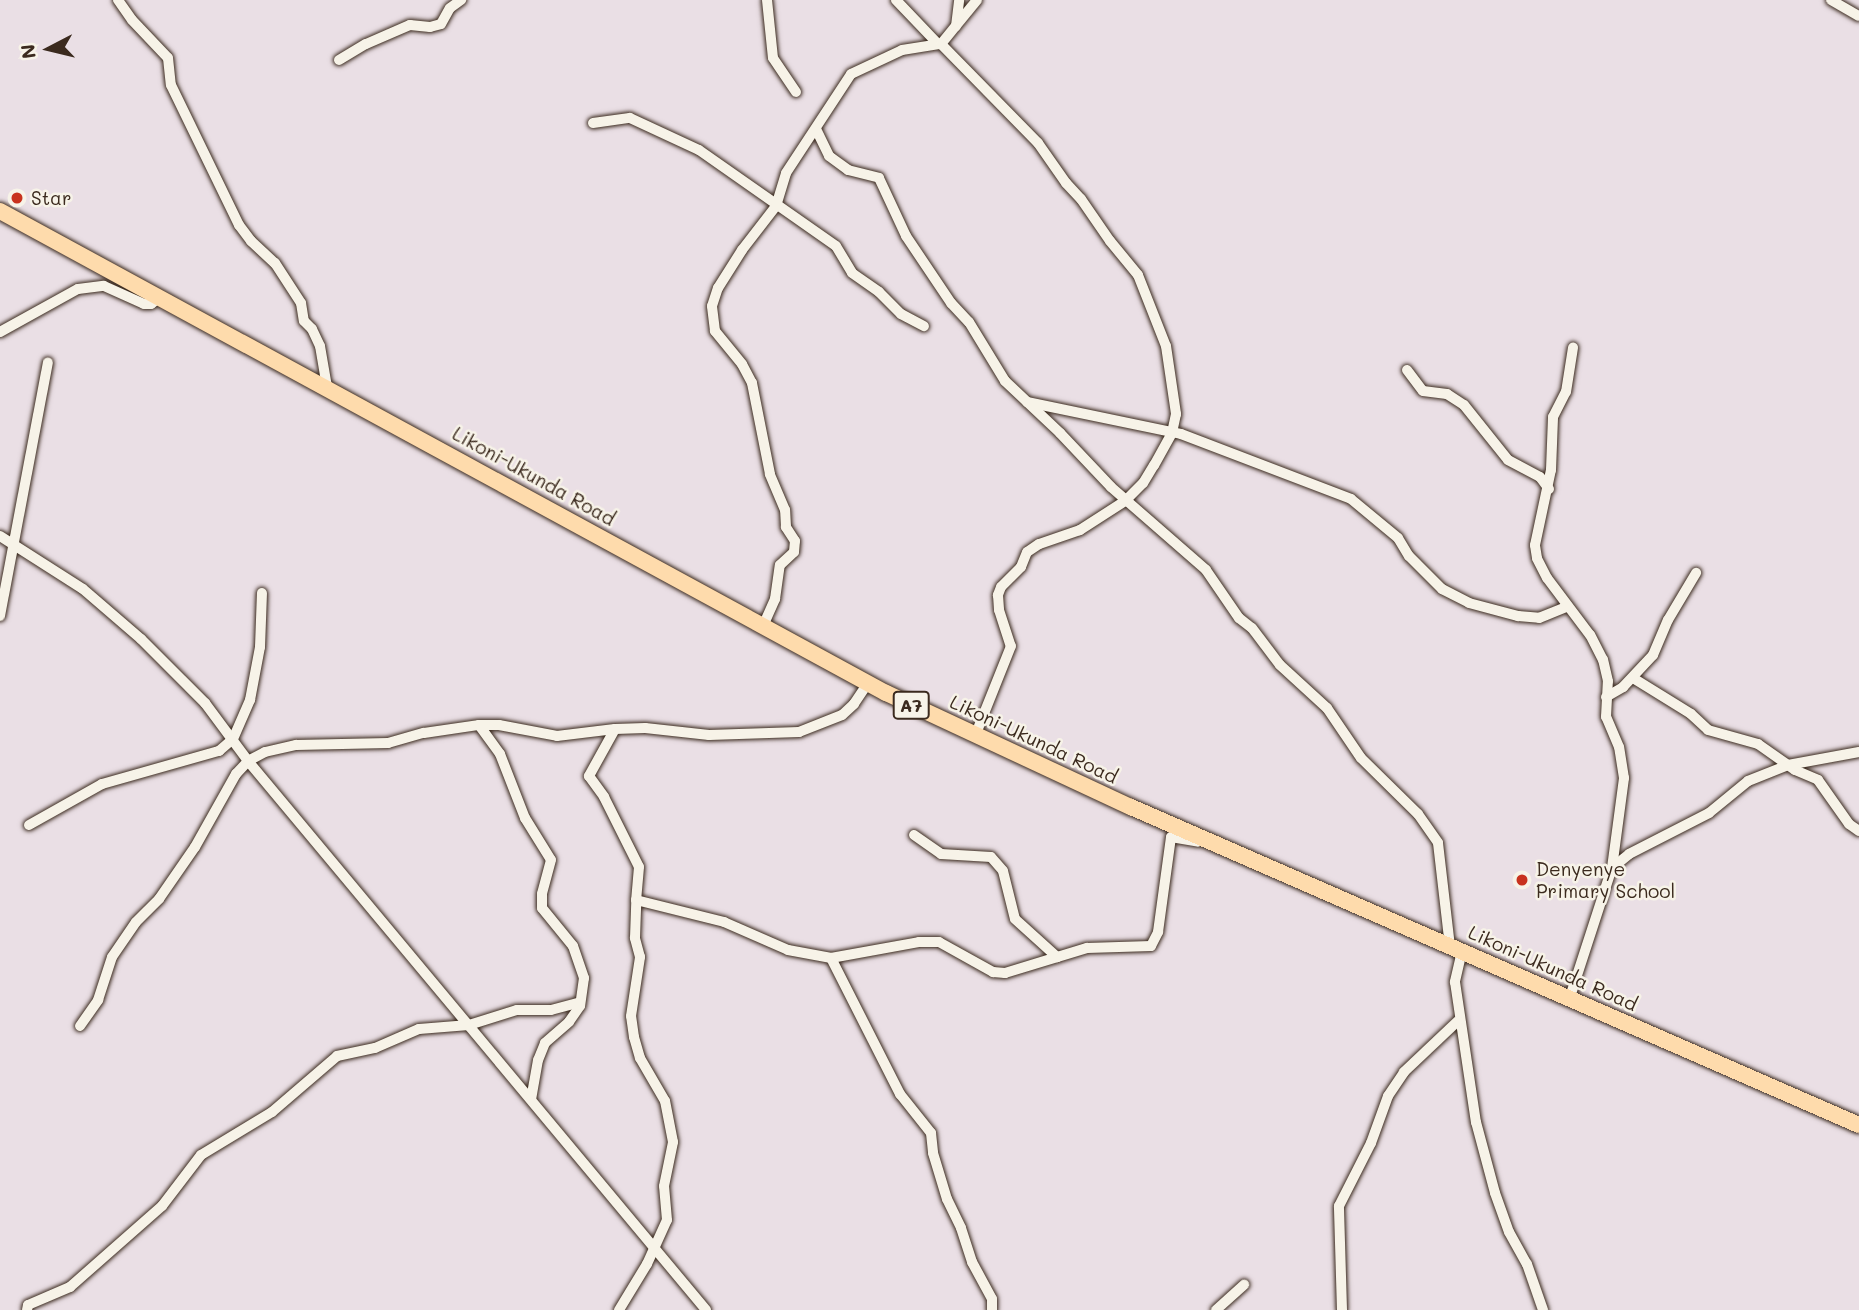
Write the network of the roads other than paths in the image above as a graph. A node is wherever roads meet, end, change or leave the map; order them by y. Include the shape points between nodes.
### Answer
1 (118, 0) edge
2 (461, 0) edge
3 (767, 0) edge
4 (896, 0) edge
5 (959, 0) edge
6 (977, 0) edge
7 (1831, 0) edge
8 (1859, 16) edge
9 (956, 26) junction
10 (939, 44) junction
11 (339, 60) dead end
12 (796, 92) dead end
13 (593, 123) dead end
14 (816, 129) junction
15 (776, 206) junction
16 (0, 211) edge
17 (160, 297) junction
18 (924, 326) dead end
19 (0, 332) edge
20 (1573, 348) dead end
21 (47, 363) dead end
22 (1408, 370) dead end
23 (327, 387) junction
24 (1027, 402) junction
25 (1172, 433) junction
26 (1549, 489) junction
27 (1125, 501) junction
28 (0, 536) edge
29 (15, 545) junction
30 (1696, 573) dead end
31 (262, 593) dead end
32 (1568, 606) junction
33 (0, 616) edge
34 (763, 626) junction
35 (1633, 678) junction
36 (867, 683) junction
37 (1606, 697) junction
38 (479, 725) junction
39 (615, 729) junction
40 (975, 736) junction
41 (233, 739) junction
42 (1859, 752) edge
43 (248, 761) junction
44 (1788, 765) junction
45 (29, 825) dead end
46 (1859, 831) edge
47 (914, 835) dead end
48 (1231, 848) junction
49 (1612, 868) junction
50 (636, 900) junction
51 (1456, 948) junction
52 (1057, 957) junction
53 (831, 958) junction
54 (1570, 998) junction
55 (580, 1002) junction
56 (1458, 1021) junction
57 (80, 1026) dead end
58 (469, 1026) junction
59 (531, 1098) junction
60 (1859, 1125) edge
61 (653, 1248) junction
62 (1244, 1285) dead end
63 (24, 1308) edge
64 (619, 1310) edge
65 (706, 1310) edge
66 (992, 1310) edge
67 (1216, 1310) edge
68 (1342, 1310) edge
69 (1543, 1310) edge

1 - 23 street via 168,58 171,85 239,225 275,263 301,303 303,321 320,346
2 - 11 street via 441,24 410,25
3 - 12 street via 773,58
4 - 10 street
5 - 9 street
6 - 9 street
7 - 8 street
9 - 10 street
10 - 14 street via 902,50 851,74
10 - 25 street via 1038,142 1138,275 1166,346 1176,414
13 - 15 street via 630,118 653,126 699,150
14 - 15 street via 786,173
14 - 24 street via 829,156 848,170 879,178 906,236 969,322 1005,381
15 - 18 street via 836,246 852,273 901,314
15 - 34 street via 742,250 712,306 715,331 752,383 770,474 785,510 786,527 795,541 794,552 780,565 775,599
16 - 17 highway, Likoni-Ukunda Road / A7
17 - 19 street via 144,304 104,286 78,289
17 - 23 highway, Likoni-Ukunda Road / A7
20 - 26 street via 1566,392 1553,417
21 - 29 street
22 - 26 street via 1423,391 1447,394 1464,405 1508,460 1540,477
23 - 34 highway, Likoni-Ukunda Road / A7
24 - 25 street
24 - 27 street
25 - 27 street via 1143,483
25 - 32 street via 1351,499 1398,538 1442,589 1469,603 1539,618
26 - 32 street via 1536,558
27 - 40 street via 1080,530 1027,552 1021,567 1001,587 999,610 1012,646
27 - 51 street via 1206,570 1239,618 1280,665 1327,708 1361,758 1418,814 1438,843
28 - 29 street
29 - 33 street
29 - 41 street via 83,589 141,639 205,703
30 - 35 street via 1653,655
31 - 41 street via 260,647 250,700
32 - 37 street via 1603,660
34 - 36 highway, Likoni-Ukunda Road / A7
35 - 37 street
35 - 44 street via 1708,730 1758,744
36 - 39 street via 842,715 799,732 709,736
36 - 40 highway, Likoni-Ukunda Road / A7
37 - 49 street via 1606,718 1619,747 1624,778
38 - 39 street via 557,736
38 - 43 street via 388,743 296,745
38 - 55 street via 500,754 524,818 551,860 542,908 573,946 584,978
39 - 50 street via 589,776 639,867
40 - 48 highway, Likoni-Ukunda Road / A7
41 - 43 street
41 - 45 street via 219,751 102,785
42 - 44 street
43 - 57 street via 159,899 112,957 99,1000
43 - 58 street
44 - 46 street via 1818,780
44 - 49 street via 1748,780 1709,813 1629,854
47 - 52 street via 941,854 991,858 1003,871 1015,919
48 - 51 highway, Likoni-Ukunda Road / A7
48 - 52 street via 1171,837 1158,932 1151,946 1087,948
49 - 54 street
50 - 53 street via 724,922 788,950
50 - 61 street via 635,938 640,957 631,1016 634,1037 640,1058 665,1101 673,1142 664,1186 667,1220
51 - 54 highway, Likoni-Ukunda Road / A7
51 - 56 street
52 - 53 street via 1004,973 993,972 939,942
53 - 66 street via 900,1094 931,1133 947,1199 992,1299
54 - 60 highway, Likoni-Ukunda Road / A7
55 - 58 street via 551,1010 517,1010
55 - 59 street via 569,1022 545,1043
56 - 68 street via 1404,1072 1388,1096 1371,1143 1339,1206
56 - 69 street via 1476,1122 1495,1193
58 - 59 street
58 - 63 street via 419,1029 375,1048 337,1056 272,1112 201,1155 162,1206 70,1287
59 - 61 street
61 - 64 street via 648,1265
61 - 65 street
62 - 67 street

